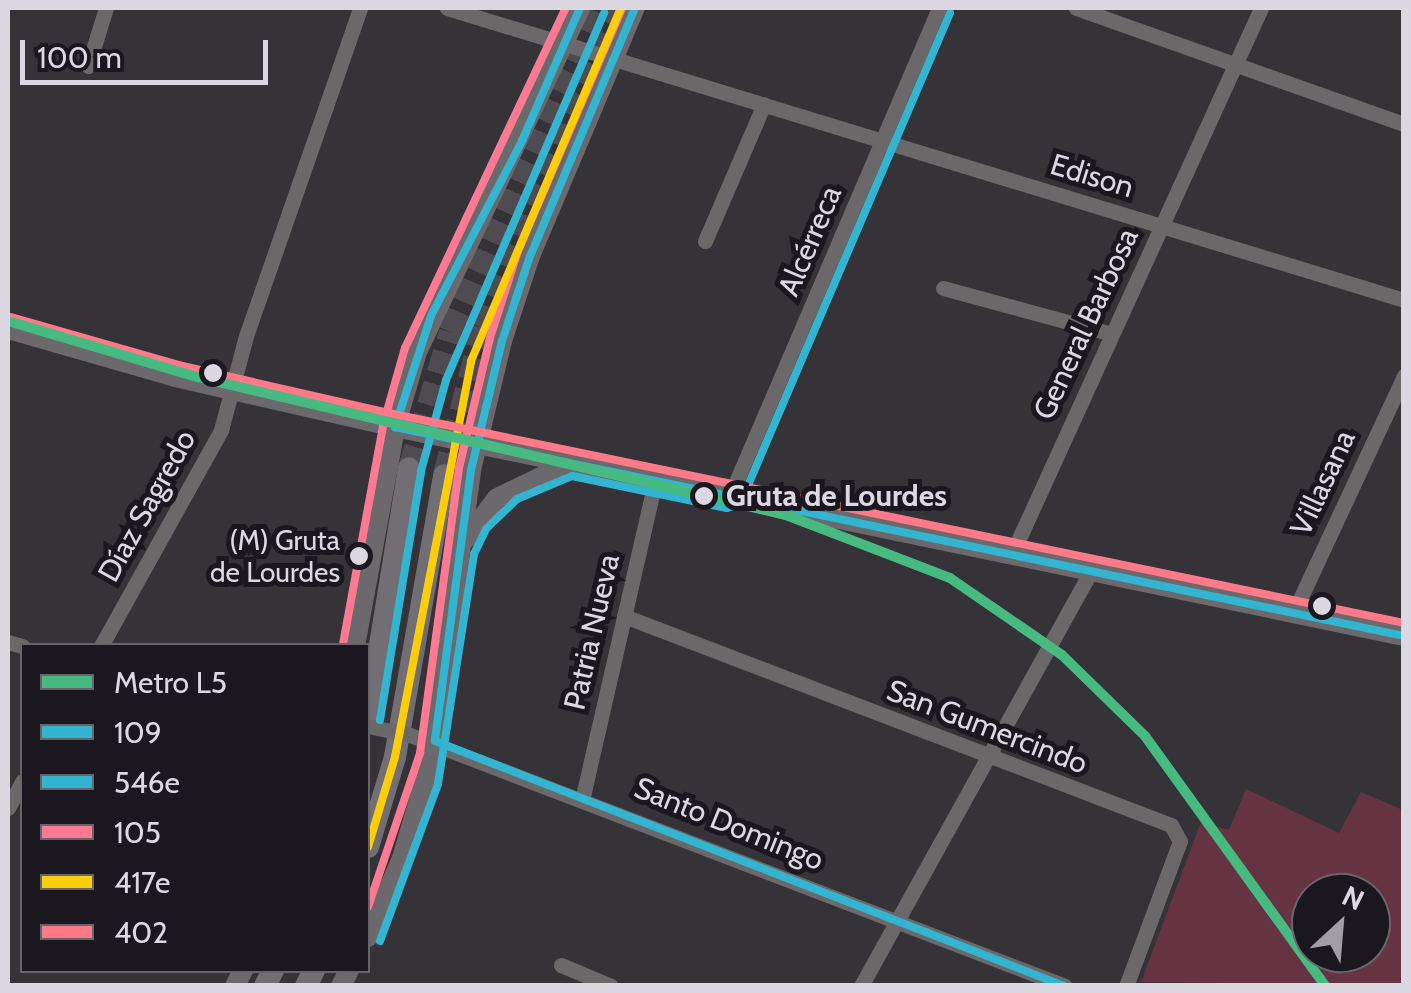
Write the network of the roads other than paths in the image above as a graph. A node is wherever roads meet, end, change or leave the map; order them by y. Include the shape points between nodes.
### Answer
1 (106, 8) edge
2 (360, 8) edge
3 (448, 8) edge
4 (580, 8) edge
5 (635, 8) edge
6 (939, 8) edge
7 (1076, 8) edge
8 (1260, 8) edge
9 (565, 44) junction
10 (614, 58) junction
11 (1235, 64) junction
12 (88, 66) dead end
13 (764, 104) junction
14 (1404, 124) edge
15 (882, 141) junction
16 (1161, 226) junction
17 (705, 241) dead end
18 (942, 288) dead end
19 (1404, 300) edge
20 (8, 330) edge
21 (1112, 334) junction
22 (1404, 376) edge
23 (234, 390) junction
24 (395, 426) junction
25 (477, 442) junction
26 (571, 463) junction
27 (410, 468) tunnel mouth
28 (444, 475) tunnel mouth
29 (654, 481) junction
30 (730, 496) junction
31 (462, 550) junction
32 (1012, 554) junction
33 (1090, 571) junction
34 (1293, 614) junction
35 (624, 616) junction
36 (1404, 636) edge
37 (103, 643) edge
38 (357, 643) edge
39 (370, 706) edge
40 (370, 726) edge
41 (436, 741) junction
42 (983, 756) junction
43 (20, 786) edge
44 (582, 796) junction
45 (8, 808) edge
46 (370, 840) edge
47 (893, 919) junction
48 (370, 932) edge
49 (561, 966) dead end
50 (612, 986) edge
51 (861, 986) edge
52 (1065, 986) edge
53 (1126, 986) edge

1 - 12 street
2 - 23 street, Díaz Sagredo via 246,336
3 - 9 street, Edison
4 - 9 main road
5 - 10 main road
6 - 15 street, Alcérreca
7 - 11 street
8 - 11 street, General Barbosa
9 - 10 street, Edison
9 - 24 main road via 431,316
10 - 13 street, Edison
10 - 25 main road via 525,270
11 - 14 street
11 - 16 street, General Barbosa
13 - 15 street, Edison
13 - 17 street
15 - 16 street, Edison
15 - 30 street, Alcérreca
16 - 19 street, Edison
16 - 21 street, General Barbosa
18 - 21 street
20 - 23 main road
21 - 32 street, General Barbosa
22 - 34 street, Villasana
23 - 24 main road
23 - 37 street, Díaz Sagredo via 211,452
24 - 25 main road
24 - 38 main road
25 - 26 main road
25 - 31 main road
26 - 29 main road
26 - 31 main road via 497,498
27 - 39 highway
28 - 46 highway via 395,757
29 - 30 main road
29 - 35 street, Patria Nueva
30 - 32 main road
31 - 41 main road
32 - 33 main road
33 - 34 main road
33 - 42 street
34 - 36 main road
35 - 42 street, San Gumercindo
35 - 44 street, Patria Nueva
40 - 41 street, Santo Domingo, bridge
41 - 44 street, Santo Domingo
41 - 48 main road via 411,833
42 - 47 street
42 - 53 street, San Gumercindo via 1177,832 1180,841
43 - 45 street
44 - 47 street, Santo Domingo
47 - 51 street
47 - 52 street, Santo Domingo
49 - 50 street

